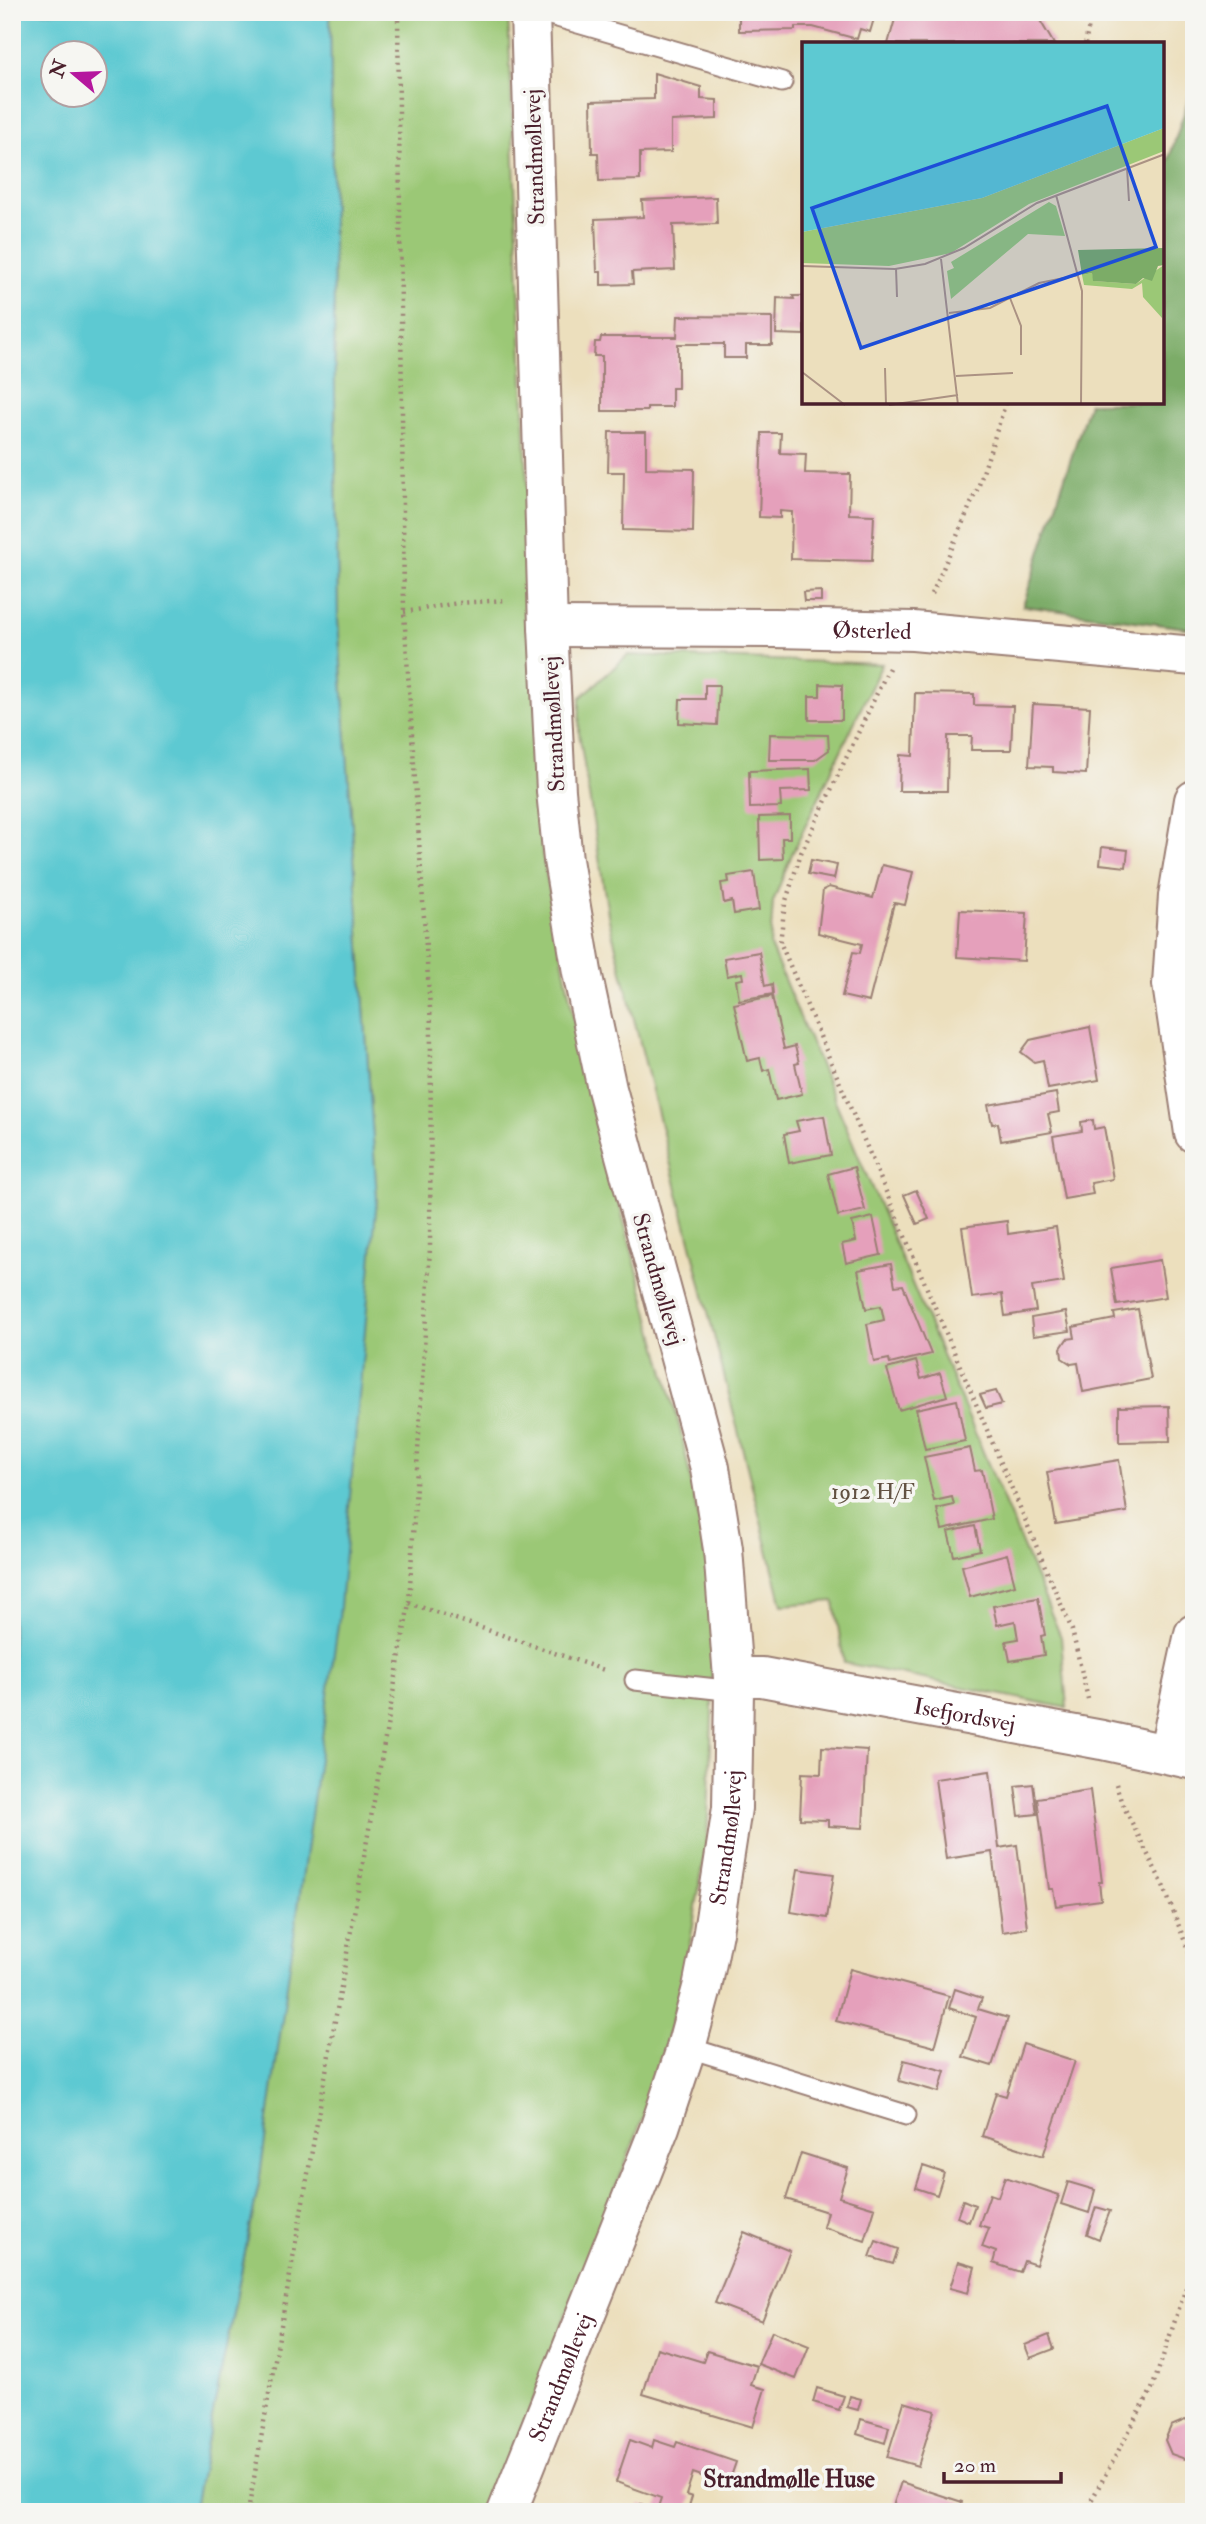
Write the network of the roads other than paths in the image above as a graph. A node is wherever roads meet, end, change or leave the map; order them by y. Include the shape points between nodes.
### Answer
1 (530, 12) edge
2 (540, 12) edge
3 (782, 82) dead end
4 (547, 612) junction
5 (1194, 656) edge
6 (1194, 800) edge
7 (1194, 1133) edge
8 (1194, 1634) edge
9 (635, 1681) road end
10 (734, 1684) junction
11 (1181, 1757) edge
12 (686, 2047) junction
13 (906, 2116) dead end
14 (507, 2512) edge

1 - 4 street, Strandmøllevej
2 - 3 lane
4 - 5 street, Østerled via 774,628 913,631
4 - 10 street, Strandmøllevej via 556,791 582,972 607,1088 710,1468 723,1549
6 - 7 street via 1178,896 1172,984
8 - 11 street
9 - 10 lane
10 - 11 street, Isefjordsvej via 762,1677
10 - 12 street, Strandmøllevej via 732,1808 711,1943
12 - 13 lane
12 - 14 street, Strandmøllevej via 660,2127

